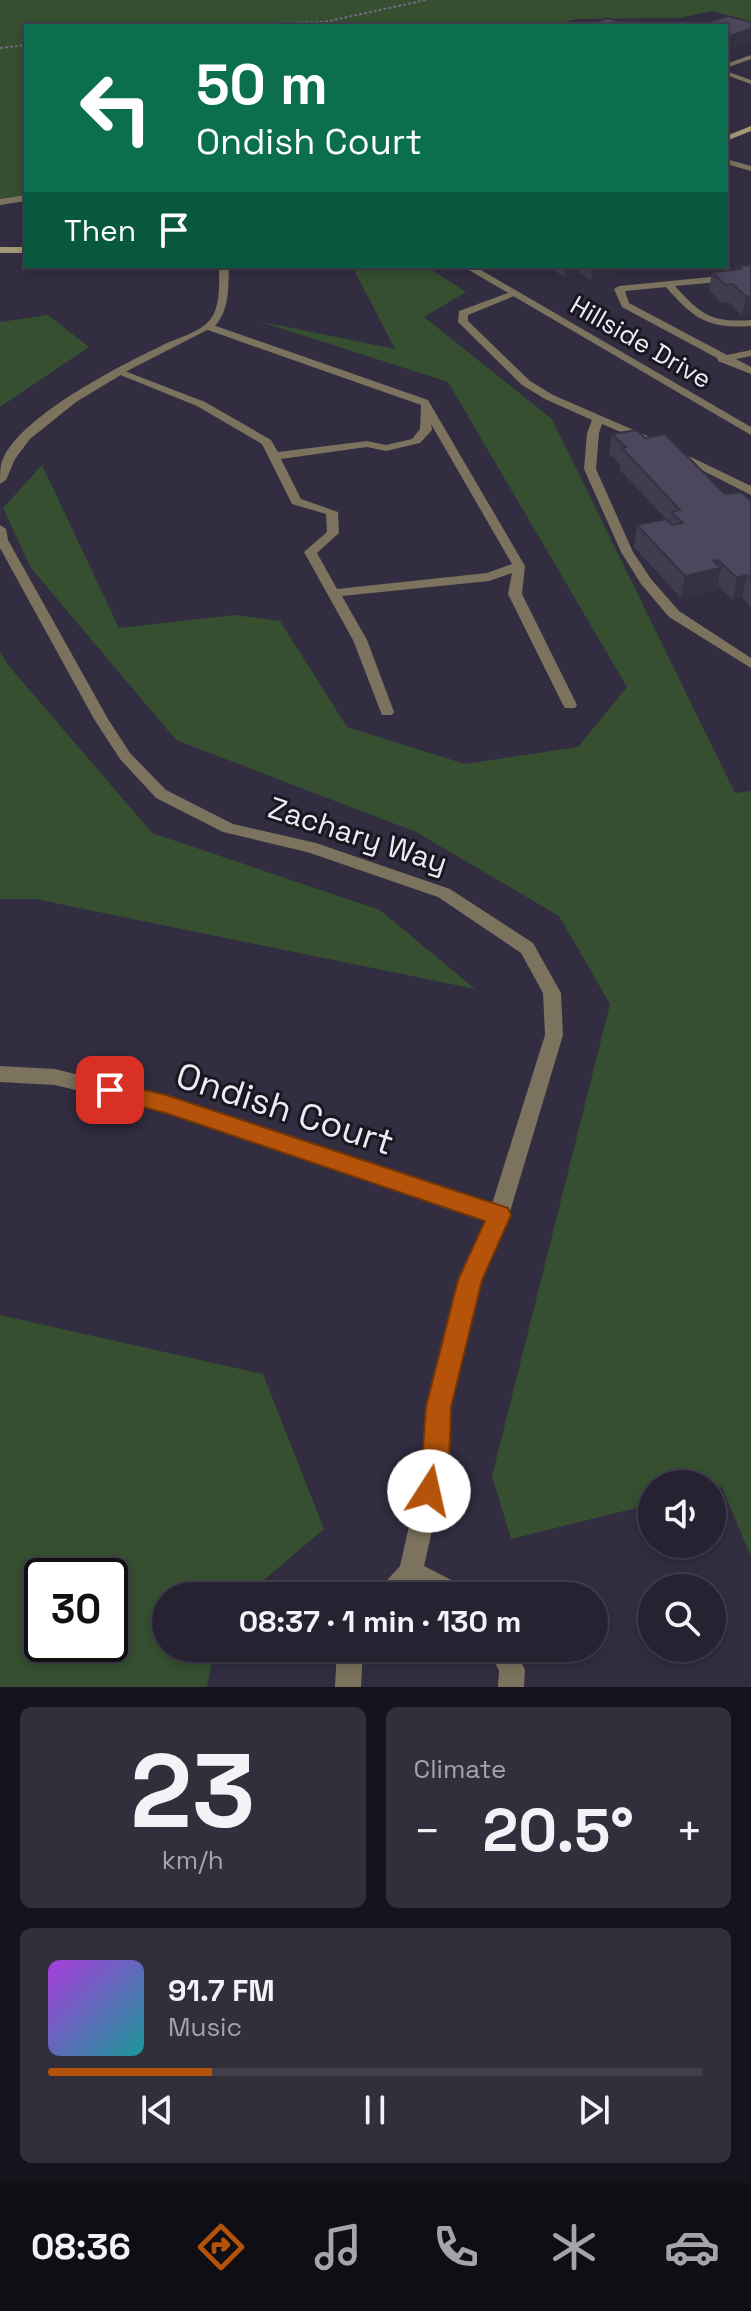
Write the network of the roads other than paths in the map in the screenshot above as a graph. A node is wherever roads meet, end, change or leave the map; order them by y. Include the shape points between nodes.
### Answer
1 (751, 57) edge
2 (728, 60) edge
3 (735, 62) junction
4 (728, 65) edge
5 (750, 66) edge
6 (728, 74) edge
7 (750, 84) edge
8 (751, 128) edge
9 (728, 138) edge
10 (728, 151) edge
11 (751, 158) edge
12 (728, 162) edge
13 (751, 169) edge
14 (24, 198) edge
15 (0, 202) edge
16 (0, 250) edge
17 (24, 250) edge
18 (224, 268) edge
19 (470, 268) edge
20 (751, 276) edge
21 (669, 285) junction
22 (514, 294) junction
23 (751, 323) edge
24 (209, 327) junction
25 (751, 353) edge
26 (722, 359) junction
27 (751, 371) edge
28 (118, 372) junction
29 (424, 402) junction
30 (596, 416) junction
31 (751, 432) edge
32 (274, 456) junction
33 (0, 480) edge
34 (751, 491) edge
35 (0, 529) edge
36 (519, 566) junction
37 (333, 593) junction
38 (751, 664) edge
39 (570, 705) dead end
40 (387, 712) dead end
41 (0, 1074) edge
42 (499, 1215) junction
43 (411, 1572) junction
44 (402, 1582) edge
45 (430, 1582) edge
46 (349, 1662) edge
47 (508, 1662) edge
48 (348, 1687) edge
49 (511, 1687) edge

1 - 3 street
2 - 3 street
3 - 4 street
3 - 5 street
6 - 7 street
8 - 9 main road
10 - 11 street
12 - 13 street
14 - 15 street
16 - 17 main road
18 - 24 street via 222,302
19 - 22 street, Hillside Drive
20 - 21 street
21 - 23 street via 697,317
21 - 26 street via 619,289 625,305
22 - 30 street via 474,306 463,313 463,322 526,383
22 - 31 street, Hillside Drive
24 - 28 street
24 - 29 street
25 - 26 street
26 - 27 street
28 - 32 street via 201,404 267,442
28 - 33 street via 45,418 5,462
29 - 32 street via 426,430 416,441
29 - 36 street
30 - 34 street
30 - 38 street via 590,469 627,552 674,614
32 - 37 street via 296,501 332,512 333,533 310,552
35 - 42 street, Zachary Way via 101,719 125,756 161,794 229,828 310,847 444,893 527,948 552,993 554,1035
36 - 37 street via 489,577
36 - 39 street via 515,594
37 - 40 street via 360,640
41 - 42 street, Ondish Court via 55,1077 166,1104
42 - 43 street, Zachary Way via 466,1294 439,1407 435,1464
43 - 44 street, Zachary Way
43 - 45 street
46 - 48 street
47 - 49 street

